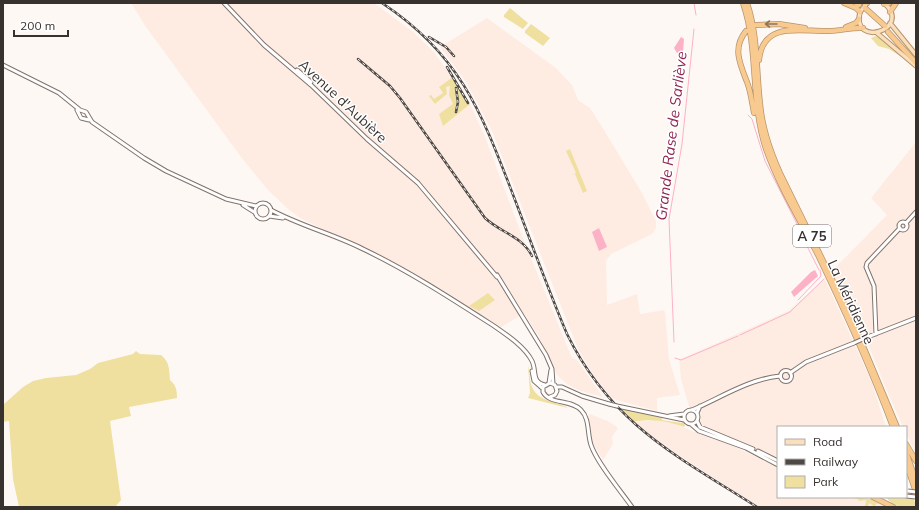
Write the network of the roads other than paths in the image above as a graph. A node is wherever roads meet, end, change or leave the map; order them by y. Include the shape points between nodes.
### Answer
1 (225, 3) edge
2 (742, 3) edge
3 (747, 3) edge
4 (844, 3) edge
5 (852, 3) edge
6 (883, 3) edge
7 (889, 3) edge
8 (896, 3) edge
9 (858, 5) edge
10 (865, 7) edge
11 (890, 12) junction
12 (859, 19) junction
13 (890, 23) junction
14 (756, 25) dead end
15 (884, 26) dead end
16 (863, 28) junction
17 (746, 31) dead end
18 (877, 33) junction
19 (916, 55) edge
20 (916, 60) edge
21 (3, 65) edge
22 (916, 65) edge
23 (758, 76) junction
24 (81, 113) junction
25 (86, 117) junction
26 (763, 137) junction
27 (240, 204) junction
28 (256, 206) junction
29 (271, 210) junction
30 (254, 212) junction
31 (916, 212) edge
32 (269, 216) junction
33 (288, 219) junction
34 (916, 318) edge
35 (876, 334) junction
36 (531, 359) junction
37 (550, 364) junction
38 (790, 373) junction
39 (780, 376) junction
40 (769, 378) junction
41 (547, 384) junction
42 (554, 385) junction
43 (543, 389) junction
44 (568, 390) junction
45 (556, 393) junction
46 (550, 397) junction
47 (557, 401) junction
48 (691, 410) junction
49 (684, 414) junction
50 (697, 414) junction
51 (667, 417) junction
52 (684, 420) junction
53 (697, 421) junction
54 (691, 424) junction
55 (894, 426) edge
56 (907, 446) edge
57 (907, 455) edge
58 (777, 461) edge
59 (916, 461) edge
60 (777, 464) edge
61 (907, 466) edge
62 (916, 481) edge
63 (907, 491) edge
64 (916, 492) edge
65 (908, 496) edge
66 (916, 497) edge
67 (875, 498) edge
68 (886, 498) edge
69 (632, 507) edge
70 (894, 507) edge

1 - 37 main road, Avenue d'Aubière via 264,45 412,177 497,277 535,335
2 - 26 highway, La Méridienne / A 75 via 752,46 757,108
3 - 23 highway, La Méridienne / A 75 via 754,32
4 - 10 highway via 856,8
5 - 9 highway
6 - 7 highway
6 - 11 main road
8 - 11 highway
10 - 12 main road
10 - 15 highway
11 - 13 main road
12 -> 14 highway via 854,25 819,30 772,23
12 - 16 main road
13 - 18 main road via 886,29
13 - 19 main road
16 - 18 main road via 871,33
16 - 23 highway via 796,30 776,34 766,41 761,50
17 - 26 highway via 739,44 738,55
18 - 22 main road
20 - 22 highway via 889,31
21 - 24 main road via 54,90
23 - 55 highway, La Méridienne / A 75 via 763,124 774,160 850,315
24 - 25 main road via 86,112
24 - 25 main road via 81,118
25 - 27 main road via 155,165
26 - 55 highway, La Méridienne / A 75 via 778,177 850,324
27 - 28 main road
27 - 30 main road
28 - 29 main road via 264,203
28 - 30 main road
29 - 32 main road
29 - 33 main road
30 - 32 main road via 260,219
31 - 35 main road via 906,223 905,229 900,228 867,263 866,267 874,286
32 - 33 main road
33 - 36 main road via 363,249 411,274 498,329
34 - 35 main road
35 - 38 main road, bridge via 806,362
36 - 41 main road via 535,380 540,384
36 - 43 main road via 533,380
37 - 41 main road via 551,373
37 - 42 main road, Avenue d'Aubière
38 - 39 main road via 785,371
38 - 39 main road via 791,378 788,381 783,381
39 - 40 main road
40 - 48 main road
40 - 50 main road via 703,404
41 - 42 main road
41 - 43 main road
42 - 44 main road
42 - 45 main road
43 - 46 main road via 546,396
44 - 45 main road via 562,389
44 - 51 main road, bridge via 609,404
45 - 46 main road
45 - 47 main road
46 - 47 main road
47 - 69 main road via 576,406 583,412 592,448
48 - 49 main road
48 - 50 main road
49 - 51 main road
49 - 52 main road
50 - 53 main road
51 - 52 main road
52 - 54 main road
53 - 54 main road
53 - 58 main road via 700,427
54 - 60 main road via 699,431 746,448
56 - 59 highway
57 - 62 highway
61 - 64 highway
63 - 64 main road, bridge
65 - 66 main road
67 - 70 highway
68 - 70 highway

